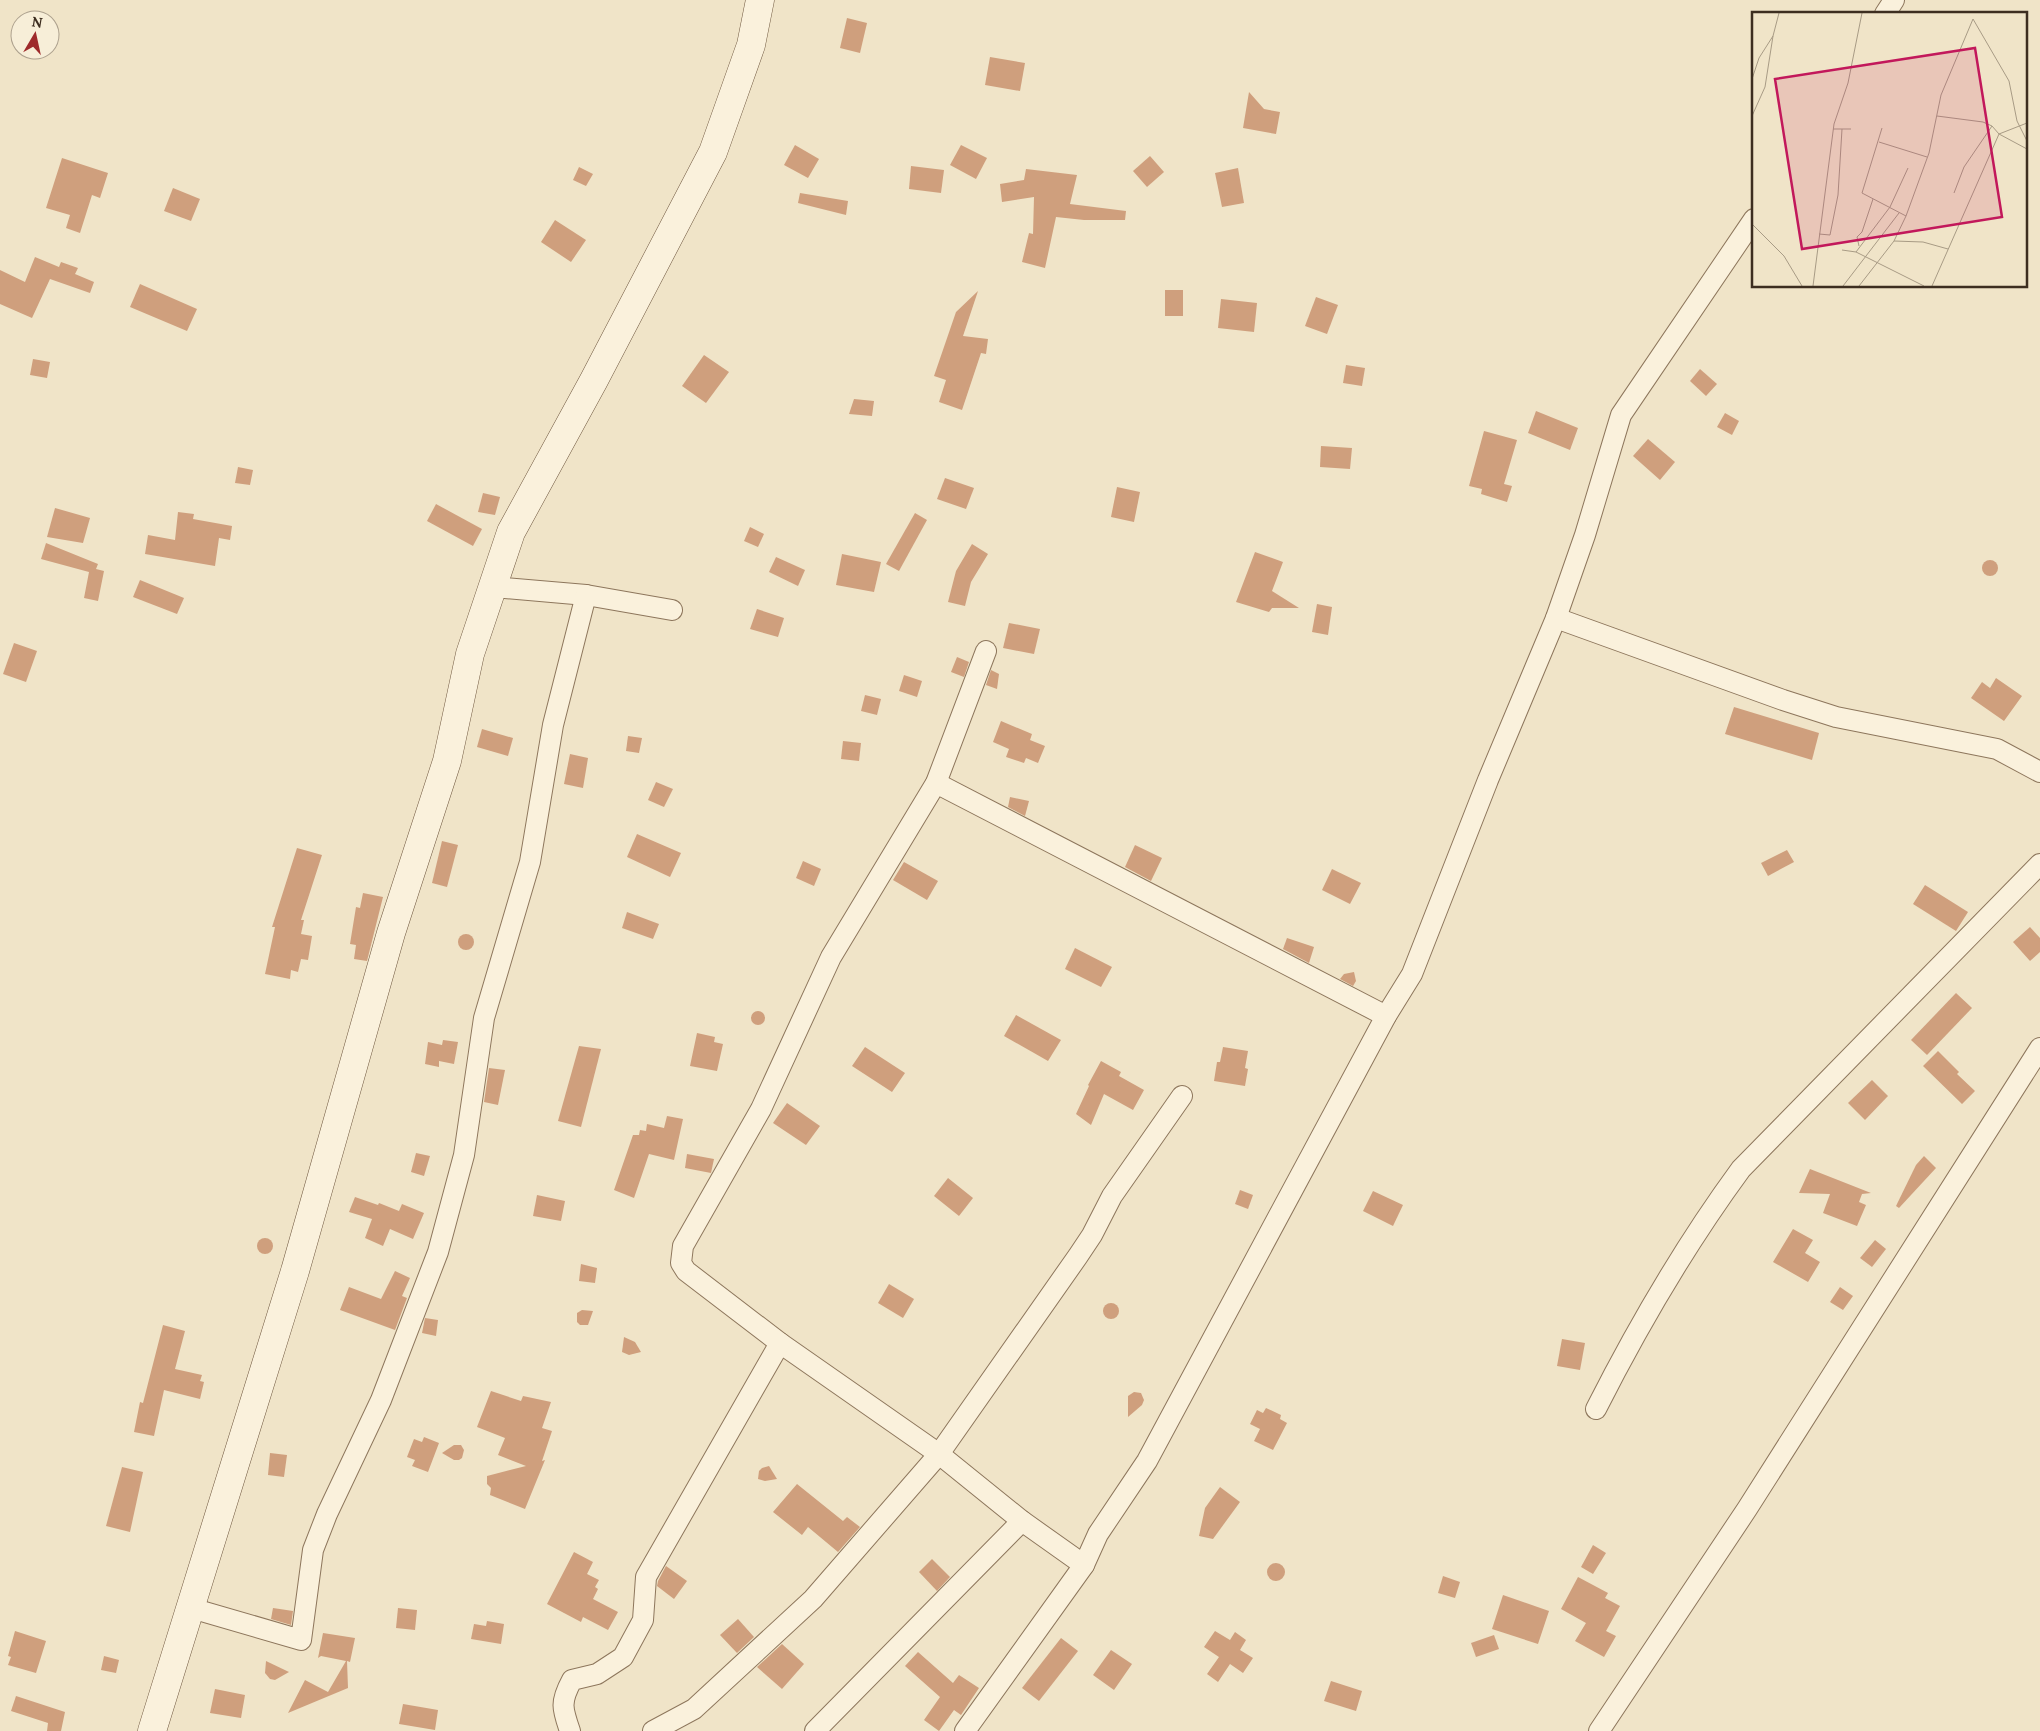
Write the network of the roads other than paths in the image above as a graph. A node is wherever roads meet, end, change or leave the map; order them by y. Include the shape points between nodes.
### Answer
1 (760, 0) edge
2 (1894, 0) edge
3 (1886, 12) edge
4 (1752, 221) edge
5 (493, 587) junction
6 (586, 595) junction
7 (672, 610) dead end
8 (1556, 618) junction
9 (986, 651) dead end
10 (2040, 772) edge
11 (936, 783) junction
12 (2040, 864) edge
13 (1386, 1016) junction
14 (2040, 1048) edge
15 (1182, 1096) dead end
16 (780, 1343) junction
17 (1596, 1409) dead end
18 (939, 1454) junction
19 (1022, 1521) junction
20 (1084, 1565) junction
21 (191, 1608) junction
22 (152, 1731) edge
23 (570, 1731) edge
24 (653, 1731) edge
25 (815, 1731) edge
26 (965, 1731) edge
27 (1599, 1731) edge

1 - 5 street via 751,45 713,152 511,532
2 - 3 street
4 - 8 street via 1622,415
5 - 6 street
5 - 21 street via 470,654 447,761 391,932 295,1271
6 - 7 street
6 - 21 street via 554,725 530,862 484,1018 464,1155 438,1252 381,1400 313,1550 301,1640
8 - 10 street via 1836,717 1997,749
8 - 13 street via 1412,974
9 - 11 street
11 - 13 street
11 - 16 street via 831,957 761,1109 683,1246 680,1263 686,1271
12 - 17 street via 1741,1169 1711,1210 1626,1348
13 - 20 street via 1147,1461 1098,1534
14 - 27 street via 1747,1508
15 - 18 street via 1112,1196 1092,1236
16 - 18 street
16 - 23 street via 646,1577 643,1620 623,1657 597,1674 572,1680 564,1694 563,1712
18 - 19 street
18 - 24 street via 813,1599 694,1709
19 - 20 street
19 - 25 street
20 - 26 street
21 - 22 street

